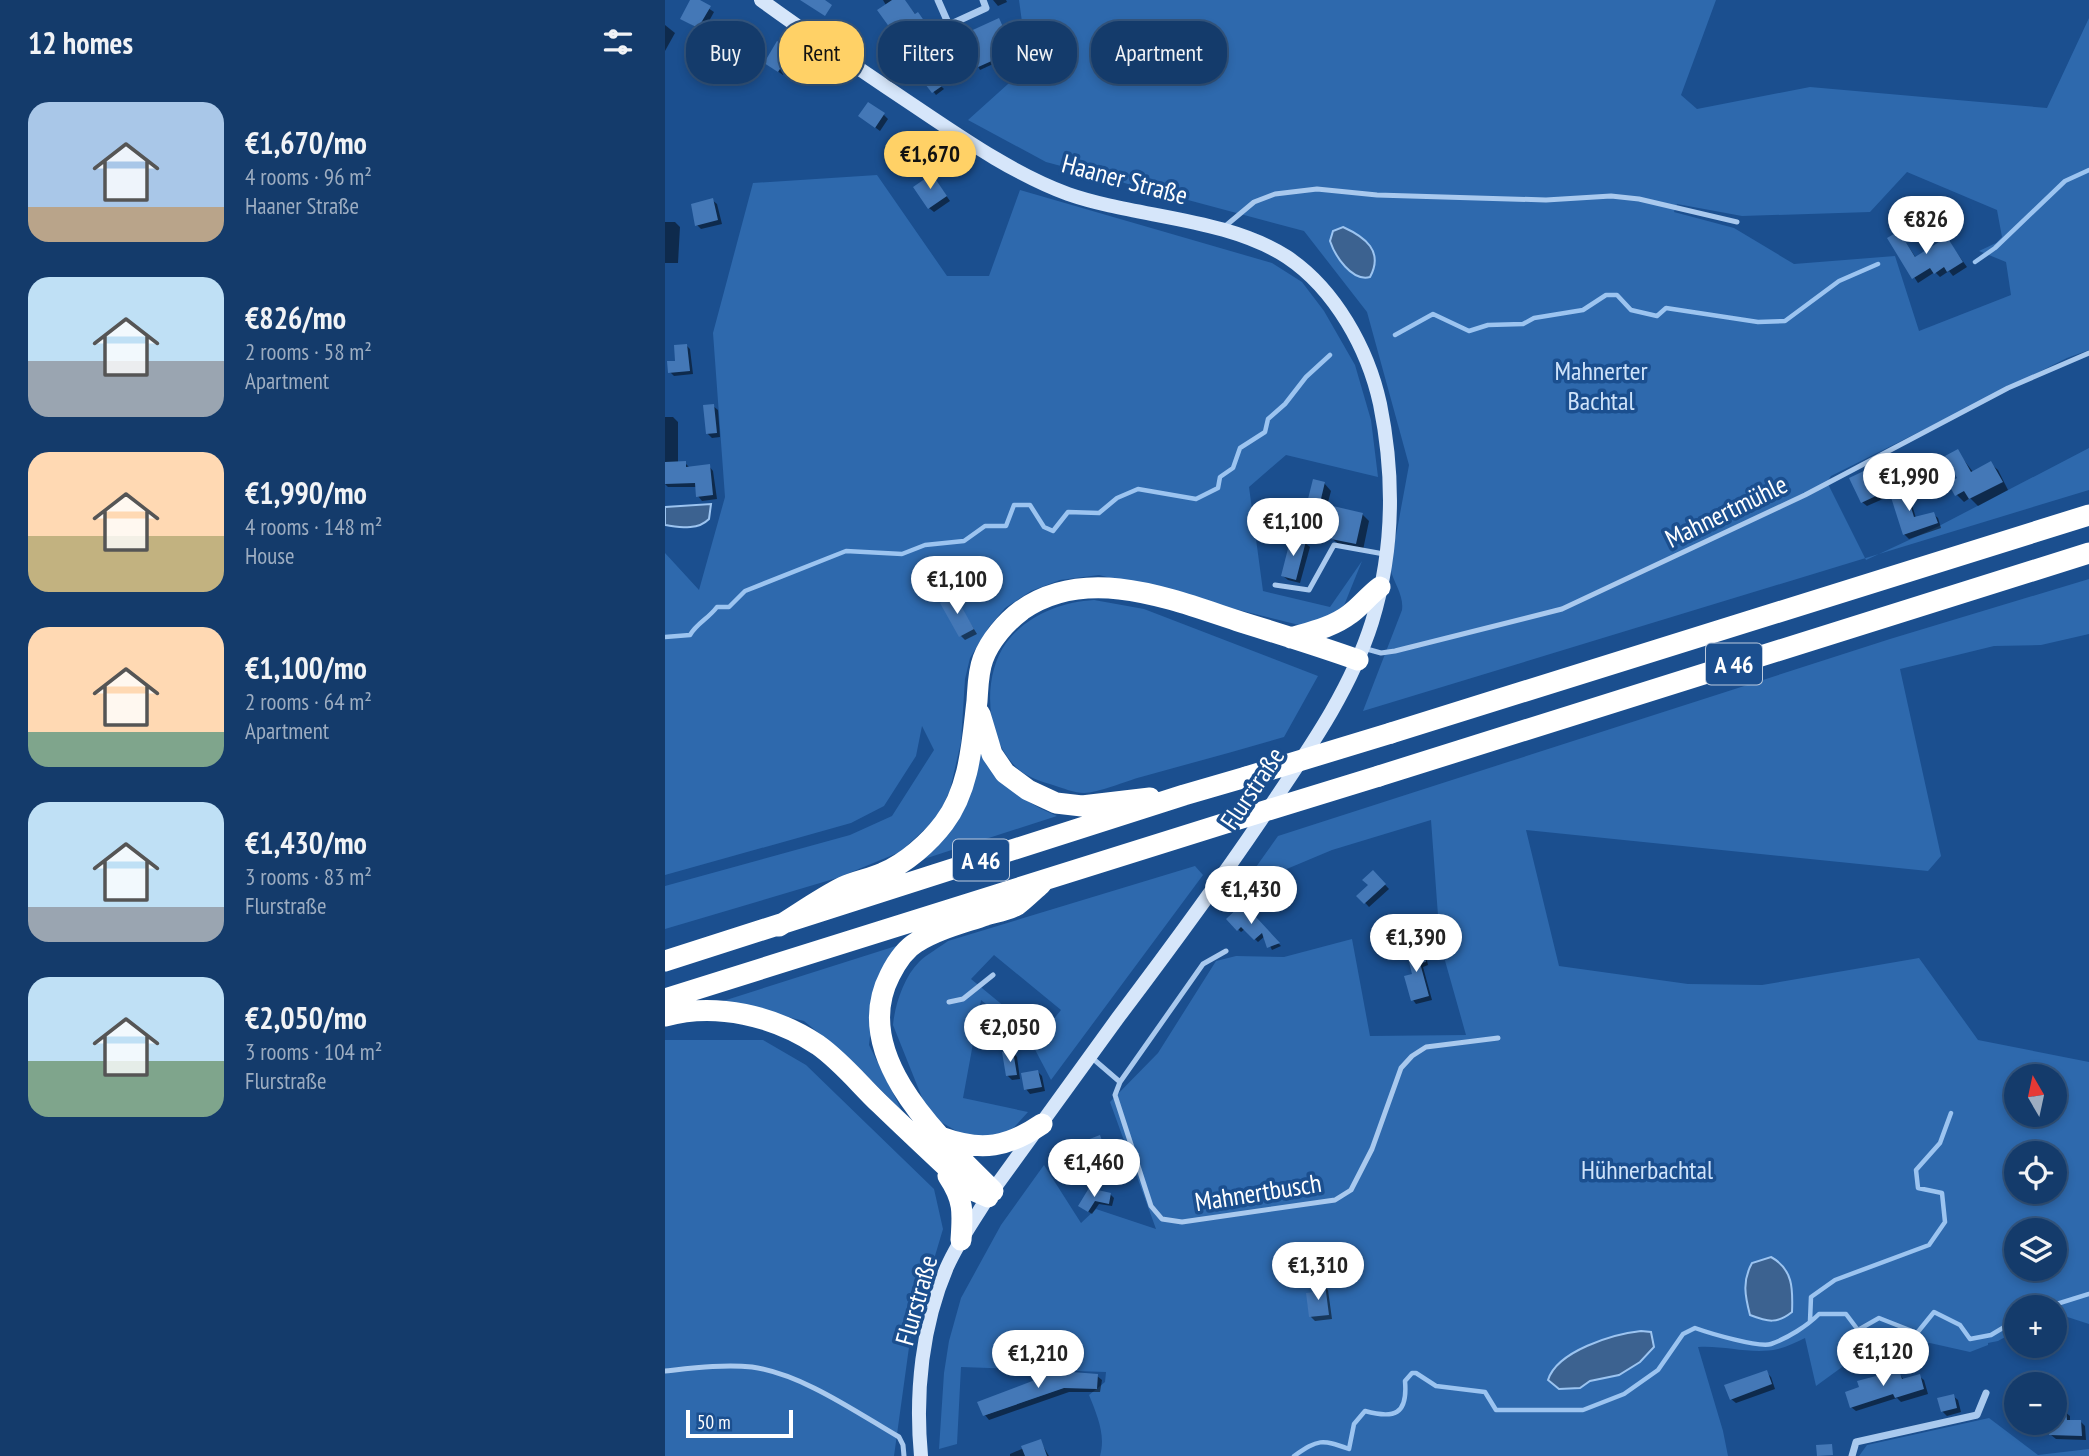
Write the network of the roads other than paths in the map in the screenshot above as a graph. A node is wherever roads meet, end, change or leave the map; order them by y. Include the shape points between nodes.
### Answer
1 (937, 0) edge
2 (983, 0) edge
3 (763, 1) edge
4 (1737, 222) dead end
5 (1220, 230) junction
6 (2089, 353) edge
7 (2089, 515) edge
8 (2089, 553) edge
9 (1387, 555) junction
10 (1275, 585) dead end
11 (1380, 587) junction
12 (1291, 638) junction
13 (1360, 653) junction
14 (977, 701) junction
15 (1184, 794) junction
16 (1049, 877) junction
17 (779, 926) junction
18 (1226, 951) dead end
19 (665, 961) edge
20 (993, 975) dead end
21 (665, 999) edge
22 (949, 1002) dead end
23 (665, 1016) edge
24 (1498, 1038) dead end
25 (1090, 1056) junction
26 (1120, 1082) junction
27 (1042, 1124) junction
28 (937, 1146) junction
29 (991, 1194) junction
30 (961, 1240) junction
31 (665, 1371) edge
32 (1986, 1393) dead end
33 (904, 1456) edge
34 (921, 1456) edge
35 (1852, 1456) edge

1 - 2 street via 949,25 986,8
3 - 5 main road, Haaner Straße via 944,126 1026,176 1071,194
4 - 5 lane via 1611,196 1546,200 1317,189 1254,202
5 - 9 main road, Flurstraße via 1289,259 1329,298 1358,342 1385,430 1391,493
6 - 13 lane, Mahnertmühle via 1996,394 1805,495 1562,609 1395,651
7 - 15 highway, A 46, bridge
8 - 16 highway, A 46, bridge
9 - 10 lane via 1334,545 1308,590
9 - 11 main road, Flurstraße
11 - 12 highway via 1334,624
11 - 13 main road, Flurstraße
12 - 13 highway
12 - 14 highway via 1122,588 1065,590 1034,602 995,637 983,659
13 - 25 main road, Flurstraße via 1328,719 1231,865
14 - 15 highway via 992,754 1005,773 1056,803 1082,807
14 - 17 highway via 959,796 928,842 883,873 843,887
15 - 17 highway, A 46
16 - 21 highway, A 46
16 - 28 highway via 1015,906 914,943 884,988 879,1019 883,1045
17 - 19 highway, A 46
18 - 26 lane via 1203,964
20 - 22 lane via 963,999
23 - 28 highway via 695,1010 727,1012 759,1017 792,1030 819,1046 864,1089
24 - 26 lane, Mahnertbusch via 1426,1047 1412,1055 1401,1068 1367,1159 1350,1190 1335,1200 1182,1222 1162,1219 1151,1206 1115,1095
25 - 26 lane
25 - 27 main road, Flurstraße
27 - 28 highway via 1005,1143
27 - 29 main road, Flurstraße
28 - 29 highway
28 - 30 highway via 963,1210
29 - 30 main road, Flurstraße
30 - 34 main road, Flurstraße via 947,1266 926,1338 918,1407
31 - 33 lane via 731,1366 773,1372 898,1437
32 - 35 street via 1976,1415 1856,1442

